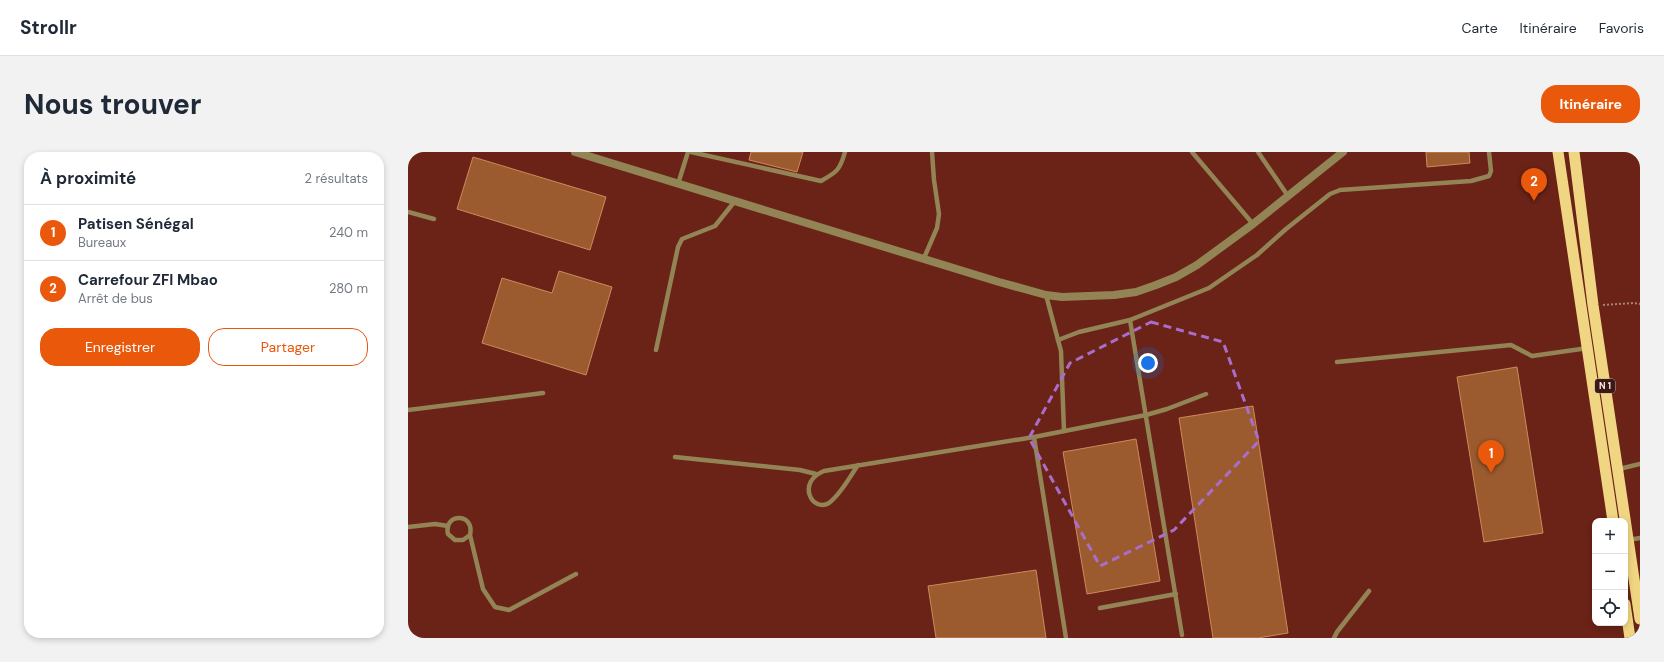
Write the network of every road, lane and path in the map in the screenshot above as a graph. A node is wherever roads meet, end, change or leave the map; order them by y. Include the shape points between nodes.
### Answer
1 (575, 152) edge
2 (688, 152) edge
3 (691, 152) edge
4 (845, 152) edge
5 (932, 152) edge
6 (1192, 152) edge
7 (1258, 152) edge
8 (1342, 152) edge
9 (1488, 152) edge
10 (1558, 152) edge
11 (1574, 152) edge
12 (589, 154) edge
13 (678, 184) junction
14 (1288, 196) junction
15 (735, 201) junction
16 (408, 212) edge
17 (434, 219) dead end
18 (1253, 224) junction
19 (924, 258) junction
20 (1046, 295) junction
21 (1640, 304) edge
22 (1593, 306) junction
23 (1130, 320) junction
24 (1058, 340) junction
25 (1588, 348) junction
26 (656, 350) dead end
27 (1337, 362) dead end
28 (543, 393) dead end
29 (1206, 394) dead end
30 (408, 410) edge
31 (1146, 415) junction
32 (1064, 431) junction
33 (1034, 437) junction
34 (676, 457) dead end
35 (1640, 464) edge
36 (858, 466) junction
37 (1617, 469) junction
38 (816, 474) junction
39 (1613, 518) edge
40 (1625, 518) edge
41 (448, 526) junction
42 (408, 527) edge
43 (470, 534) junction
44 (1640, 538) edge
45 (1628, 540) joint
46 (576, 574) dead end
47 (1369, 591) dead end
48 (1176, 594) junction
49 (1100, 608) dead end
50 (1640, 619) edge
51 (1628, 624) edge
52 (1182, 634) dead end
53 (1066, 638) edge
54 (1334, 638) edge
55 (1630, 638) edge

1 - 12 street
2 - 13 lane
3 - 4 lane via 821,181 834,174 840,167
5 - 19 lane via 937,228
6 - 18 lane
7 - 14 lane
8 - 14 street
9 - 23 lane via 1490,171 1489,176 1485,178 1340,190 1330,194 1256,255 1209,288
10 - 25 highway, N 1
11 - 22 highway, N 1
12 - 13 street
13 - 15 street
14 - 18 street
15 - 19 street
15 - 26 lane via 715,226 682,239 678,247
16 - 17 lane
18 - 20 street via 1176,277 1136,292 1062,297
19 - 20 street
20 - 24 lane
21 - 22 path
22 - 37 highway, N 1
23 - 24 lane via 1079,332
23 - 31 lane
24 - 32 lane via 1061,352
25 - 27 lane via 1532,356 1511,345
25 - 39 highway, N 1
28 - 30 lane
29 - 31 lane
31 - 32 lane
31 - 48 lane
32 - 33 lane
33 - 36 lane
33 - 53 lane
34 - 38 lane via 800,470
35 - 37 lane
36 - 38 lane
36 - 38 lane via 840,491 823,505 817,504 810,495 810,481
37 - 40 highway, N 1
41 - 42 lane via 435,524
41 - 43 lane via 448,534 455,540 463,540
41 - 43 lane via 455,518 466,520 471,529
43 - 46 lane via 483,589 495,607 509,610
44 - 45 lane
45 - 50 highway, N 1
47 - 54 lane
48 - 49 lane
48 - 52 lane
51 - 55 highway

